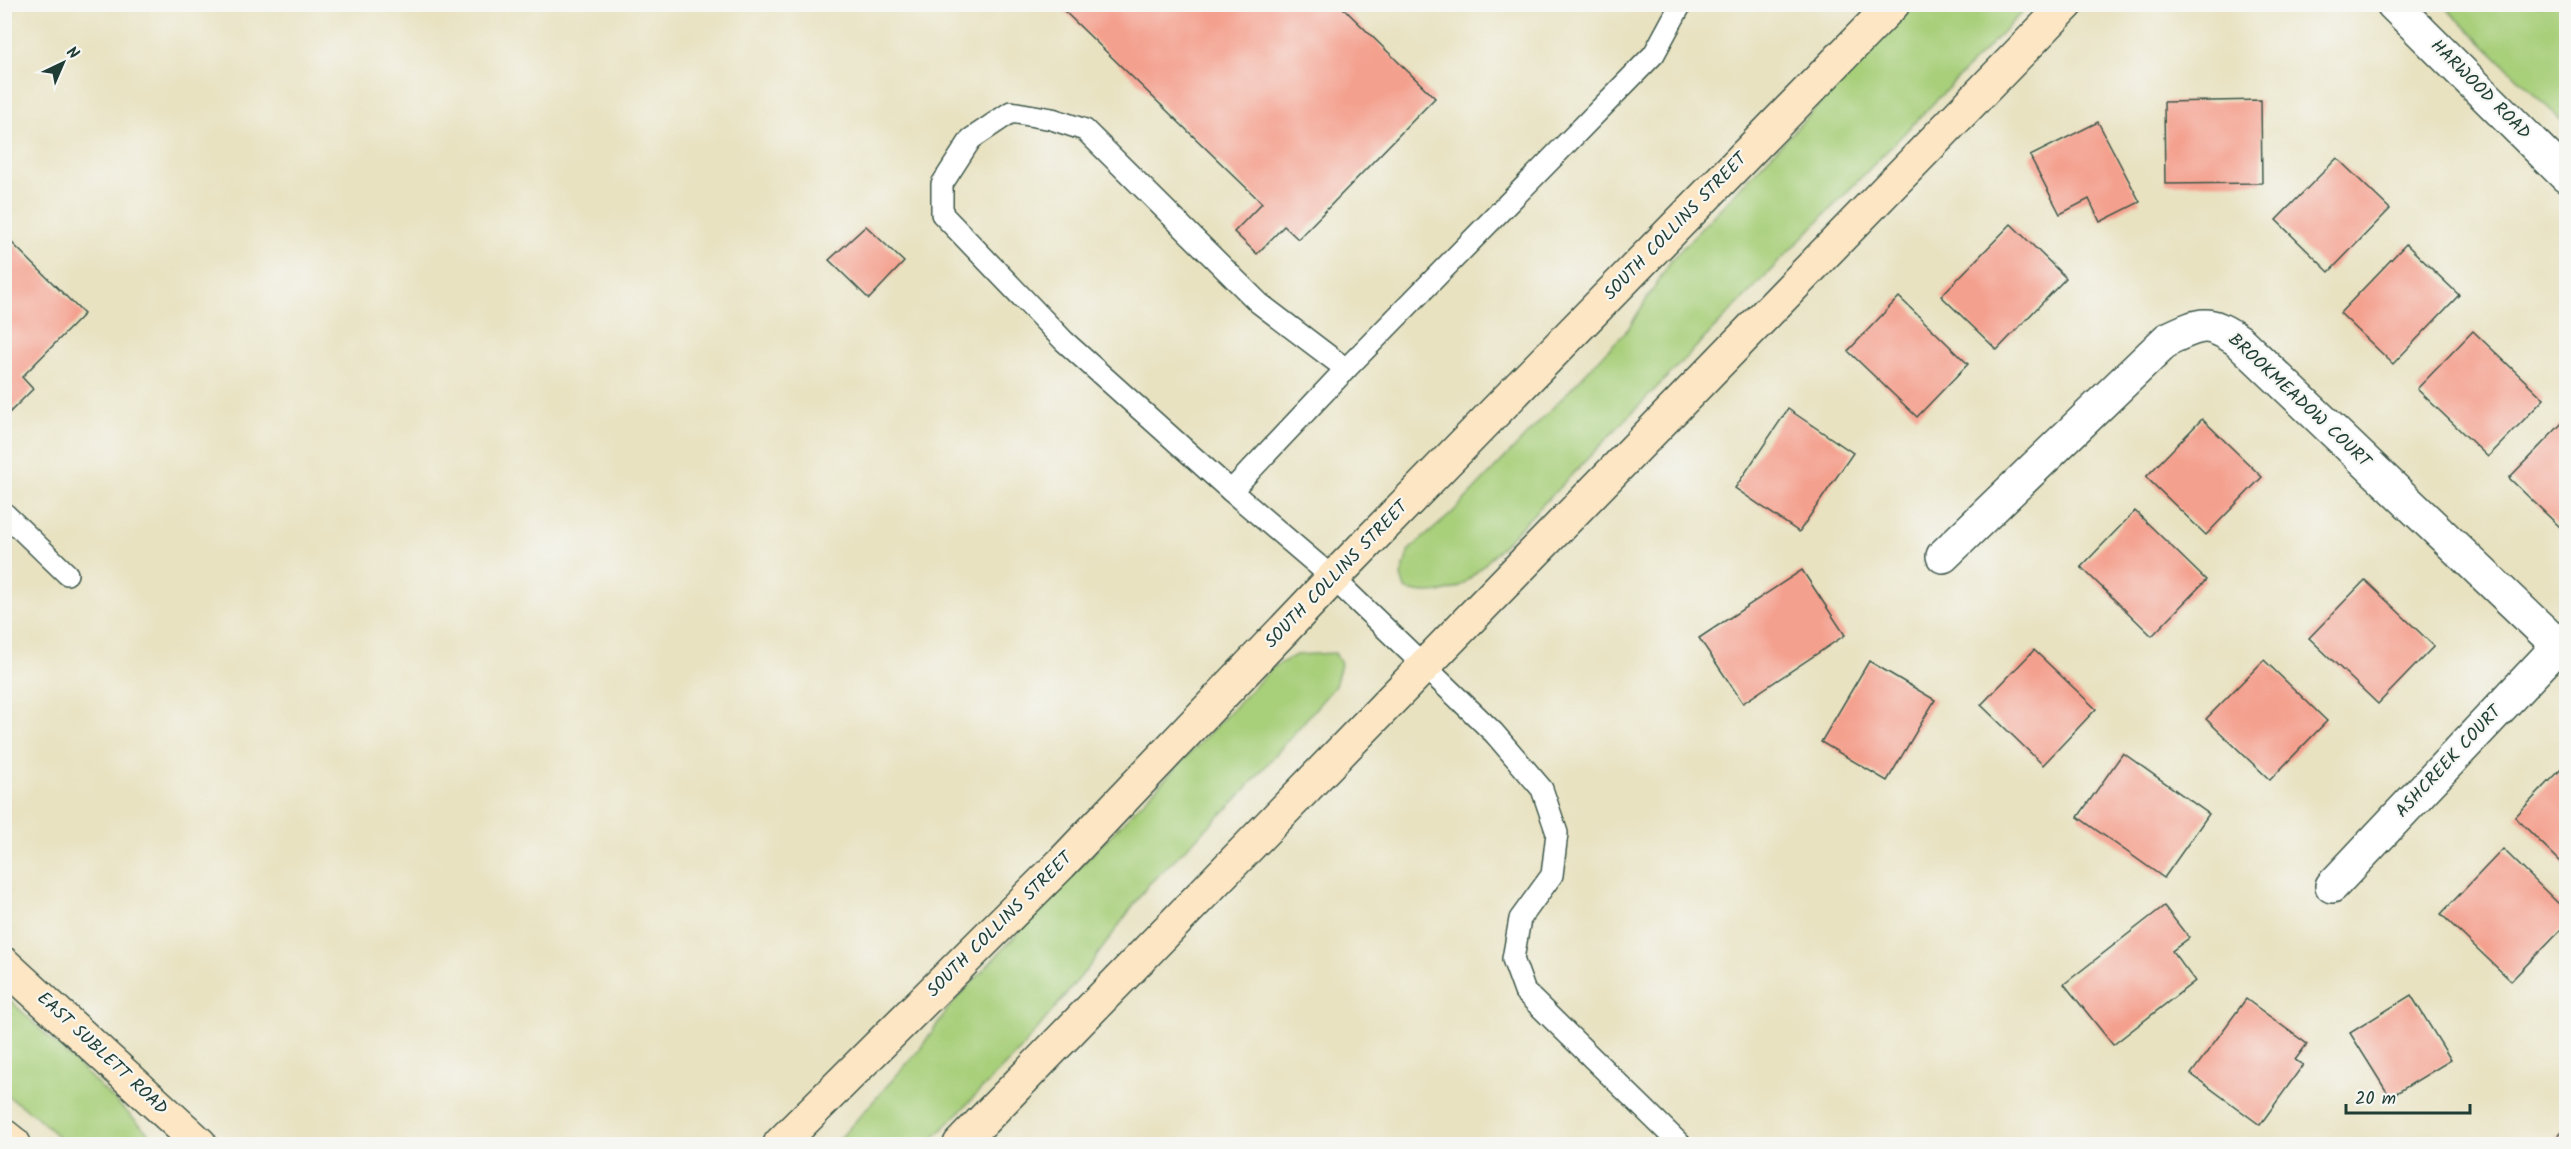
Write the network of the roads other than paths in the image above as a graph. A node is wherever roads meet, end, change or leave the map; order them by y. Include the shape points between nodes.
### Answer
1 (1681, 4) edge
2 (1893, 4) edge
3 (2067, 4) edge
4 (2393, 4) edge
5 (2566, 176) edge
6 (1346, 369) junction
7 (1231, 491) junction
8 (4, 513) edge
9 (1943, 556) dead end
10 (67, 574) dead end
11 (1333, 578) junction
12 (2564, 646) edge
13 (1424, 666) junction
14 (2332, 886) dead end
15 (4, 964) edge
16 (4, 1136) edge
17 (14, 1144) edge
18 (200, 1144) edge
19 (780, 1144) edge
20 (960, 1144) edge
21 (1680, 1144) edge

1 - 6 lane via 1654,54
2 - 11 main road, SOUTH COLLINS STREET
3 - 13 main road
4 - 5 street, HARWOOD ROAD
6 - 7 lane
6 - 7 lane via 1259,303 1086,130 1052,118 1011,112 971,139 942,184 942,213 1064,341
7 - 11 lane
8 - 10 lane
9 - 12 street, BROOKMEADOW COURT via 2169,339 2196,326 2218,327 2240,341
11 - 13 lane
11 - 19 main road, SOUTH COLLINS STREET via 1061,864
12 - 14 street, ASHCREEK COURT
13 - 20 main road
13 - 21 lane via 1494,734 1542,789 1557,833 1552,875 1520,919 1513,959 1525,992
15 - 18 main road, EAST SUBLETT ROAD
16 - 17 main road

